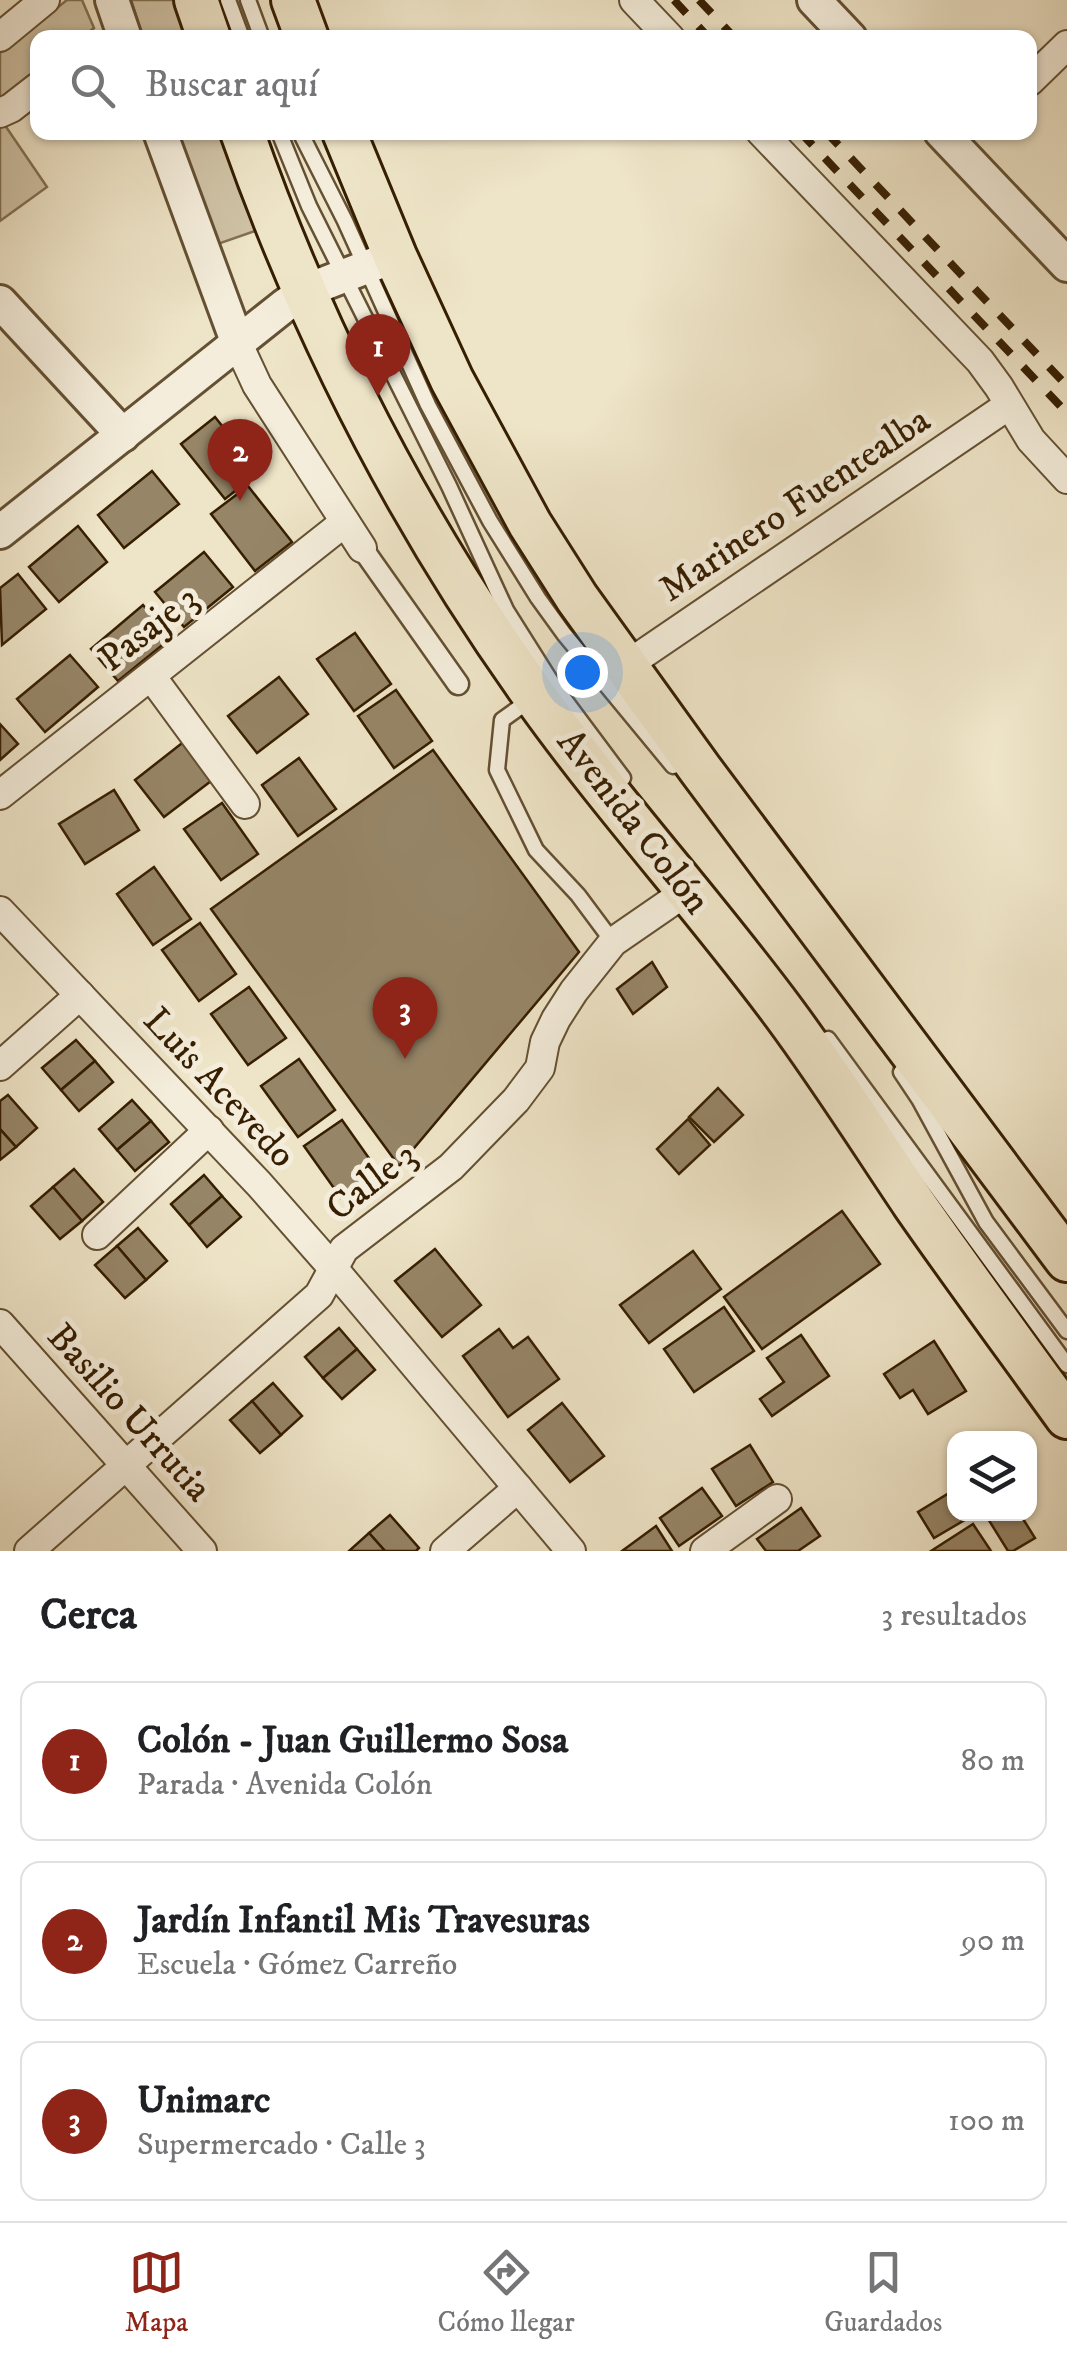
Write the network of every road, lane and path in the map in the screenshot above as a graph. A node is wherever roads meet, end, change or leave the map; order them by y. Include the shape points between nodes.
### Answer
1 (45, 0) edge
2 (196, 0) edge
3 (228, 0) edge
4 (248, 0) edge
5 (293, 0) edge
6 (634, 0) edge
7 (206, 30) edge
8 (239, 30) edge
9 (259, 30) edge
10 (304, 30) edge
11 (662, 30) edge
12 (0, 37) edge
13 (1067, 46) edge
14 (1037, 74) edge
15 (30, 93) edge
16 (0, 113) edge
17 (163, 140) edge
18 (245, 140) edge
19 (282, 140) edge
20 (304, 140) edge
21 (345, 140) edge
22 (769, 140) edge
23 (960, 140) edge
24 (1067, 265) edge
25 (368, 266) junction
26 (305, 291) junction
27 (0, 302) edge
28 (238, 344) junction
29 (1008, 405) junction
30 (123, 435) junction
31 (1067, 479) edge
32 (345, 522) junction
33 (0, 532) edge
34 (362, 548) joint
35 (624, 666) junction
36 (151, 676) junction
37 (458, 684) dead end
38 (535, 696) junction
39 (687, 784) dead end
40 (0, 795) edge
41 (636, 795) dead end
42 (245, 804) dead end
43 (687, 891) junction
44 (0, 911) edge
45 (613, 942) junction
46 (80, 995) junction
47 (824, 1032) dead end
48 (891, 1058) dead end
49 (0, 1066) edge
50 (209, 1130) junction
51 (97, 1236) dead end
52 (1062, 1242) edge
53 (332, 1267) junction
54 (0, 1324) edge
55 (1067, 1331) edge
56 (1067, 1365) edge
57 (1067, 1417) edge
58 (125, 1465) junction
59 (518, 1488) junction
60 (776, 1499) dead end
61 (546, 1522) junction
62 (29, 1551) edge
63 (202, 1551) edge
64 (445, 1551) edge
65 (546, 1551) edge
66 (570, 1551) edge
67 (704, 1551) edge

1 - 12 street
2 - 7 main road
3 - 8 lane
4 - 9 lane
5 - 10 main road
6 - 11 street
13 - 14 street
15 - 16 street
17 - 28 street
18 - 26 main road, Avenida Colón
19 - 25 lane via 309,206
20 - 25 lane
21 - 25 main road
22 - 29 street via 980,361
23 - 24 street
25 - 26 street
25 - 35 main road via 452,380 576,598
25 - 39 lane via 428,406 513,558 564,634
25 - 41 lane via 449,486 506,610
26 - 28 street
26 - 38 main road, Avenida Colón via 394,475
27 - 30 street
28 - 30 street
28 - 32 street
29 - 31 street
29 - 35 street, Marinero Fuentealba
30 - 33 street
32 - 34 street
32 - 36 street, Pasaje 3
34 - 37 street
35 - 52 main road
36 - 40 street, Pasaje 3
36 - 42 street
38 - 43 main road, Avenida Colón
38 - 45 lane via 502,720 496,770 536,850
43 - 45 street, Calle 3
43 - 57 main road, Avenida Colón via 784,1014
44 - 46 street, Luis Acevedo
45 - 53 street, Calle 3 via 556,1019 540,1068 516,1100 451,1167 344,1250
46 - 49 street
46 - 50 street, Luis Acevedo
47 - 56 lane
48 - 55 lane via 986,1222
50 - 51 street
50 - 53 street, Luis Acevedo
53 - 58 street, Calle 3 via 318,1295
53 - 59 street, Luis Acevedo
54 - 58 street, Basilio Urrutia
58 - 62 street, Calle 3
58 - 63 street, Basilio Urrutia
59 - 61 street, Luis Acevedo
59 - 64 street
60 - 67 street
61 - 65 street
61 - 66 street, Luis Acevedo

